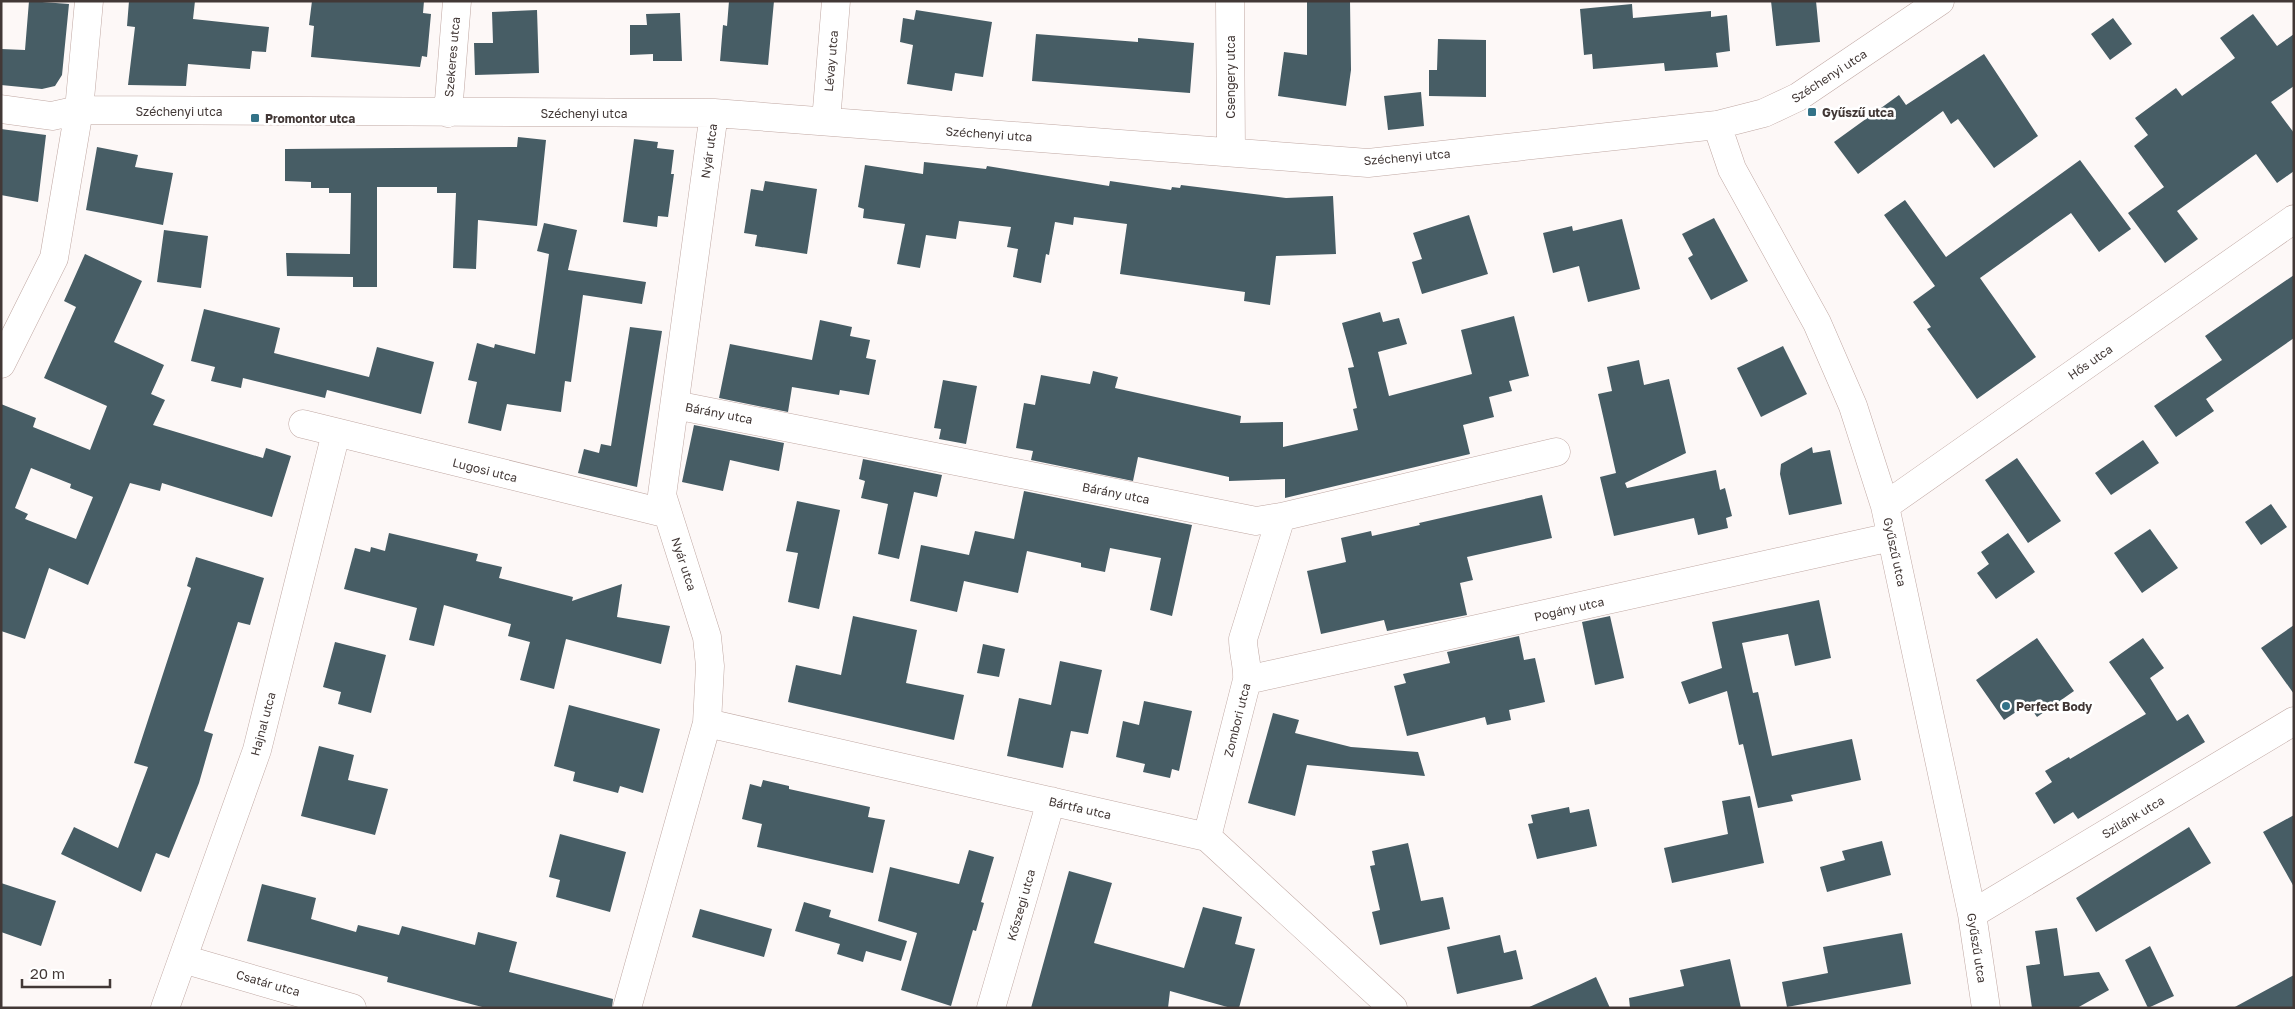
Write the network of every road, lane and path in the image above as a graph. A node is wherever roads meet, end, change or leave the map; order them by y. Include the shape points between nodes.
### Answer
1 (89, 1) edge
2 (457, 1) edge
3 (836, 1) edge
4 (1230, 1) edge
5 (1940, 1) edge
6 (1, 109) edge
7 (79, 110) junction
8 (448, 113) junction
9 (714, 113) junction
10 (826, 121) junction
11 (1716, 125) junction
12 (1231, 152) junction
13 (2294, 219) edge
14 (1, 364) edge
15 (675, 405) junction
16 (303, 424) dead end
17 (336, 433) junction
18 (1556, 452) dead end
19 (1885, 506) junction
20 (668, 514) junction
21 (1281, 518) junction
22 (1891, 537) junction
23 (1247, 680) junction
24 (2294, 721) edge
25 (708, 723) junction
26 (1051, 802) junction
27 (1207, 837) junction
28 (1972, 914) junction
29 (183, 959) junction
30 (166, 1008) edge
31 (352, 1008) edge
32 (627, 1008) edge
33 (991, 1008) edge
34 (1393, 1008) edge
35 (1986, 1008) edge

1 - 7 street
2 - 8 street, Szekeres utca
3 - 10 street, Lévay utca
4 - 12 street, Csengery utca
5 - 11 street, Széchenyi utca via 1798,98 1764,113
6 - 7 street, Széchenyi utca via 52,116
7 - 8 street, Széchenyi utca
7 - 14 street via 54,258
8 - 9 street, Széchenyi utca
9 - 10 street, Széchenyi utca
9 - 15 street, Nyár utca
10 - 12 street, Széchenyi utca
11 - 12 street, Széchenyi utca via 1368,163
11 - 19 street, Gyűszű utca via 1732,169 1817,323 1853,406
13 - 19 street, Hős utca
15 - 20 street, Nyár utca via 662,495
15 - 21 street, Bárány utca via 1256,521
16 - 17 street, Lugosi utca
17 - 20 street, Lugosi utca
17 - 29 street, Hajnal utca via 257,750
18 - 21 street, Bárány utca
19 - 22 street, Gyűszű utca
20 - 25 street, Nyár utca via 707,637 710,666
21 - 23 street, Zombori utca via 1243,639
22 - 23 street, Pogány utca
22 - 28 street, Gyűszű utca
23 - 27 street, Zombori utca
24 - 28 street, Szilánk utca
25 - 26 street, Bártfa utca
25 - 32 street, Nyár utca
26 - 27 street, Bártfa utca
26 - 33 street, Kőszegi utca
27 - 34 street, Bártfa utca
28 - 35 street, Gyűszű utca
29 - 30 street, Hajnal utca
29 - 31 street, Csatár utca

